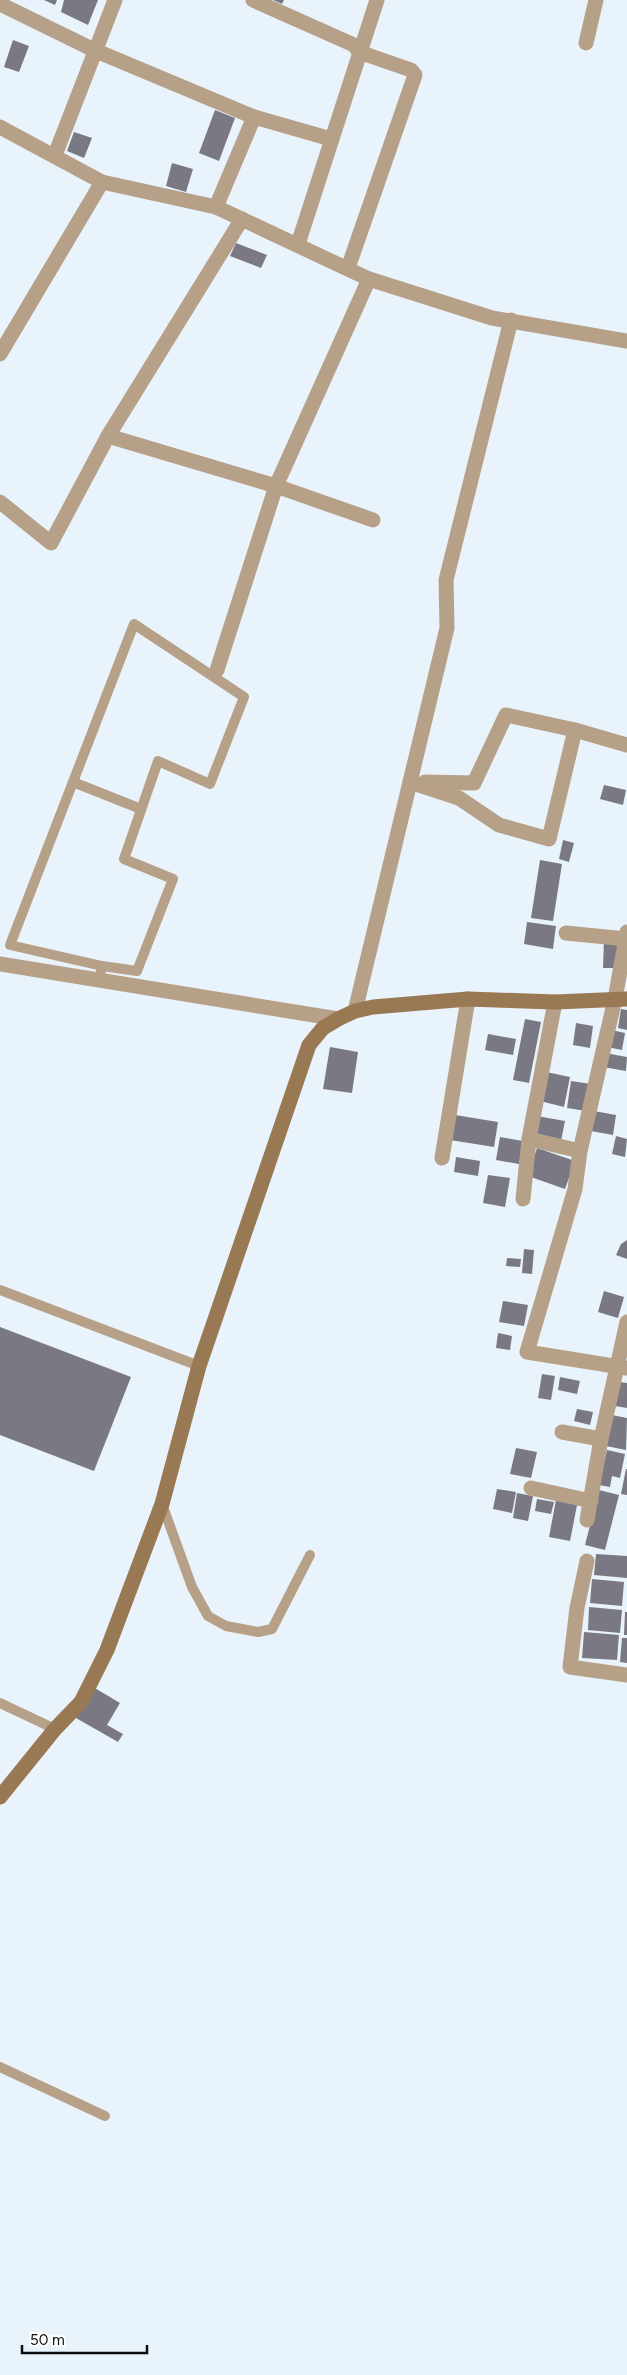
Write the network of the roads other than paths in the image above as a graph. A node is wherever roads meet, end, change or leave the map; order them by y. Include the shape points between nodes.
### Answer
1 (115, 0) edge
2 (253, 0) edge
3 (377, 0) edge
4 (596, 0) edge
5 (0, 4) edge
6 (586, 44) dead end
7 (94, 50) junction
8 (359, 52) junction
9 (254, 117) junction
10 (0, 127) edge
11 (331, 139) junction
12 (55, 155) junction
13 (102, 182) junction
14 (216, 207) junction
15 (242, 219) junction
16 (298, 244) junction
17 (348, 268) junction
18 (369, 279) junction
19 (511, 320) junction
20 (627, 341) edge
21 (0, 354) edge
22 (108, 436) junction
23 (276, 486) junction
24 (0, 502) edge
25 (374, 520) dead end
26 (217, 670) dead end
27 (575, 730) junction
28 (627, 745) edge
29 (72, 782) junction
30 (410, 782) junction
31 (141, 809) junction
32 (566, 933) dead end
33 (627, 937) edge
34 (0, 964) edge
35 (100, 973) junction
36 (468, 999) junction
37 (621, 999) edge
38 (555, 1002) junction
39 (355, 1011) junction
40 (338, 1019) junction
41 (529, 1139) junction
42 (580, 1151) junction
43 (442, 1158) dead end
44 (523, 1199) dead end
45 (0, 1290) edge
46 (627, 1322) edge
47 (199, 1366) junction
48 (622, 1366) edge
49 (562, 1432) dead end
50 (601, 1439) junction
51 (531, 1488) dead end
52 (591, 1501) junction
53 (162, 1504) junction
54 (587, 1520) dead end
55 (310, 1554) dead end
56 (587, 1561) dead end
57 (627, 1676) edge
58 (0, 1703) edge
59 (56, 1729) junction
60 (0, 1797) edge
61 (0, 2067) edge
62 (105, 2116) dead end

1 - 7 street
2 - 8 street via 354,45
3 - 8 street
4 - 6 street
5 - 7 street
7 - 9 street
7 - 12 street
8 - 11 street
8 - 17 street via 411,70 415,75
9 - 11 street
9 - 14 street
10 - 12 street
11 - 16 street
12 - 13 street
13 - 14 street
13 - 21 street
14 - 15 street
15 - 16 street
15 - 22 street
16 - 17 street
17 - 18 street
18 - 19 street via 492,318
18 - 23 street
19 - 20 street
19 - 30 street via 446,580 448,628
22 - 23 street
22 - 24 street via 51,542
23 - 25 street
23 - 26 street
27 - 28 street
27 - 30 street via 506,715 474,783
27 - 30 street via 549,838 499,825 459,798
29 - 31 lane
29 - 31 lane via 134,624 244,697 210,784 158,761
29 - 35 lane via 10,945
30 - 39 street
31 - 35 lane via 124,859 173,879 137,971
32 - 33 street
33 - 37 street
34 - 35 street
35 - 40 street
36 - 38 main road
36 - 39 main road
36 - 43 street
37 - 38 main road
37 - 42 street
38 - 41 street
39 - 40 main road
40 - 47 main road via 323,1028 309,1045
41 - 42 street
41 - 44 street
42 - 48 street via 575,1189 527,1352
45 - 47 lane
46 - 48 street
47 - 53 main road
48 - 50 street
49 - 50 street
50 - 52 street
51 - 52 street
52 - 54 street
53 - 55 lane via 192,1587 208,1616 226,1626 258,1632 272,1629
53 - 59 main road via 107,1650 81,1702
56 - 57 street via 570,1667
58 - 59 lane
59 - 60 main road
61 - 62 lane

